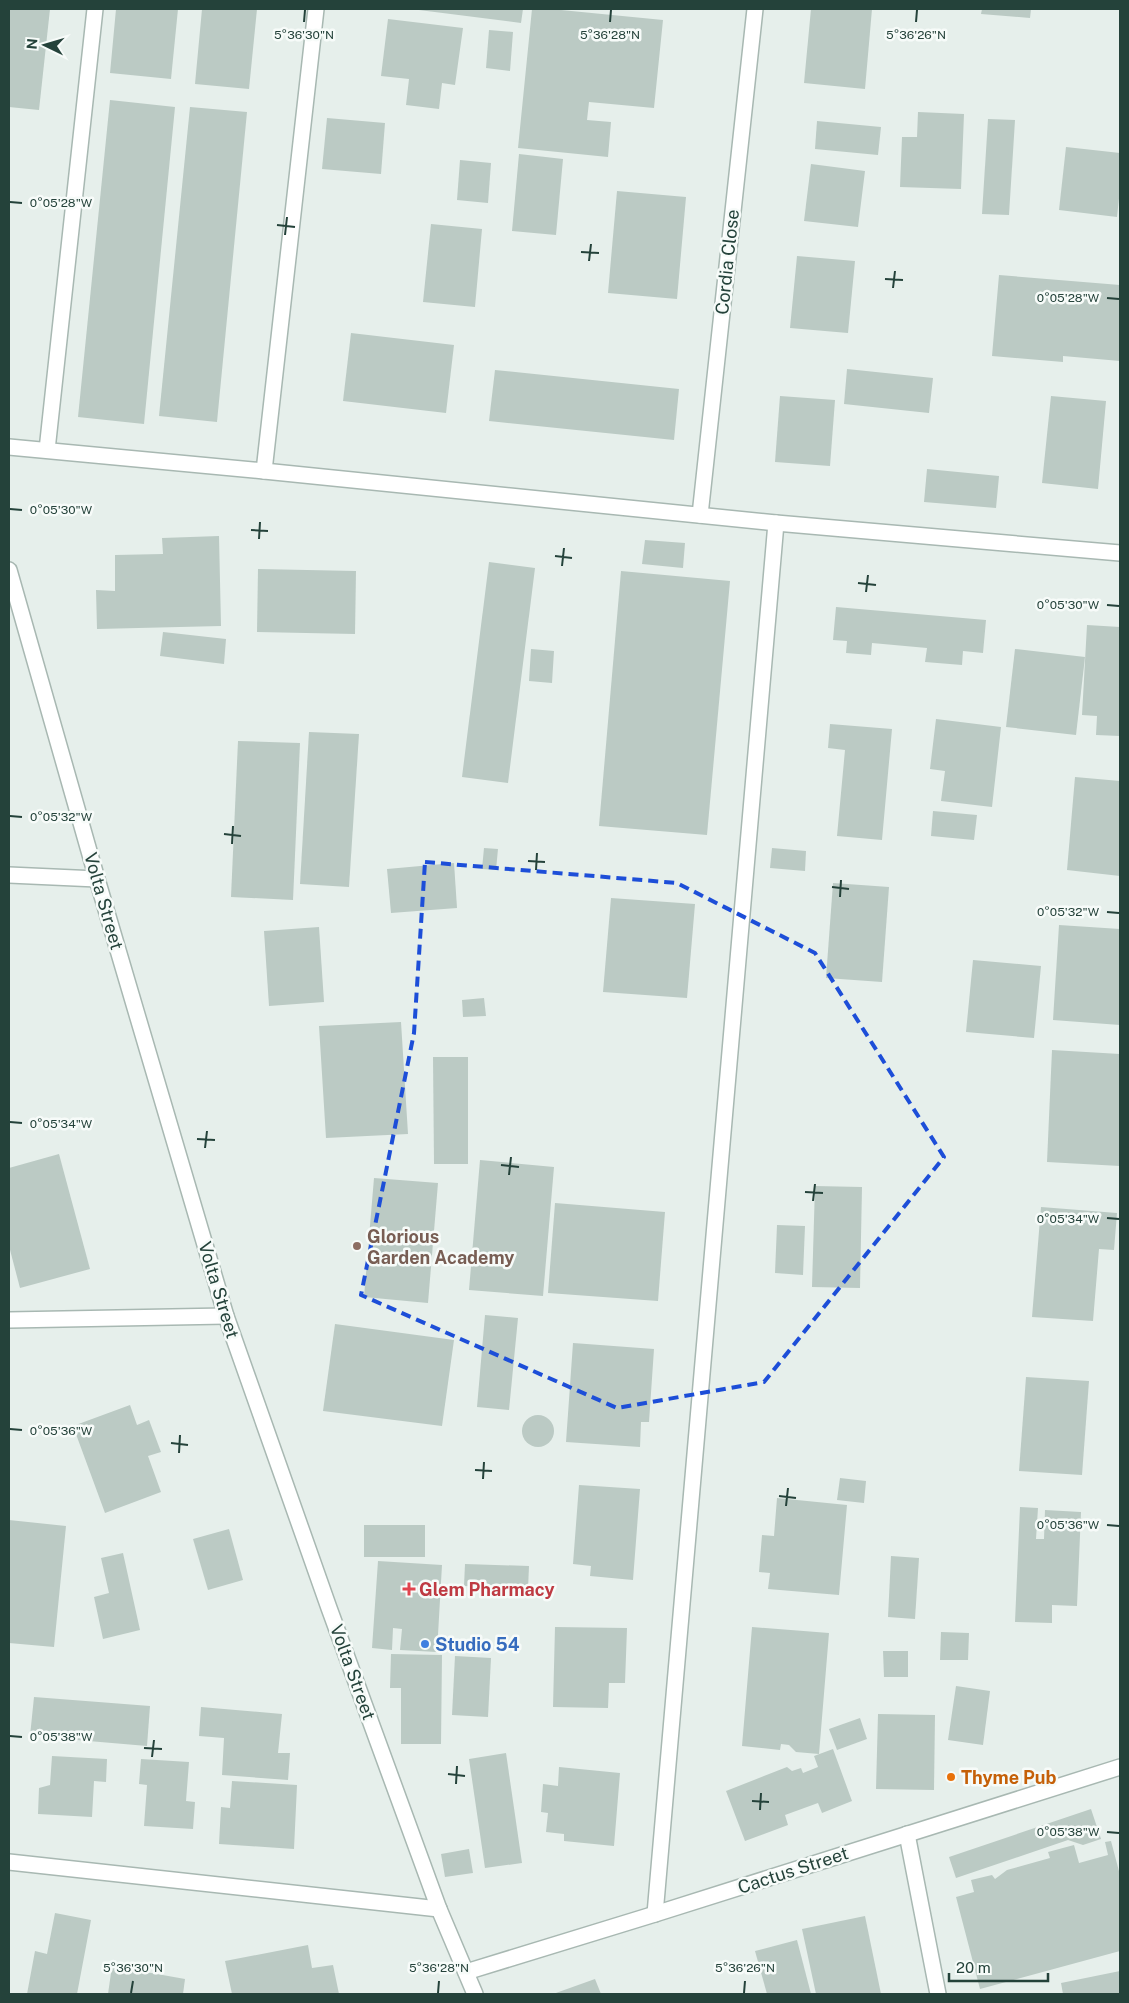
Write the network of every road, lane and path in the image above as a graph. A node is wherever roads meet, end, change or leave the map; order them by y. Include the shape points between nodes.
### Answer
1 (96, 9) edge
2 (316, 9) edge
3 (755, 9) edge
4 (9, 447) edge
5 (47, 450) junction
6 (264, 471) junction
7 (700, 515) junction
8 (776, 524) junction
9 (1120, 553) edge
10 (9, 570) edge
11 (9, 875) edge
12 (97, 879) junction
13 (226, 1316) junction
14 (9, 1320) edge
15 (1120, 1766) edge
16 (907, 1834) junction
17 (9, 1862) edge
18 (439, 1909) junction
19 (655, 1914) junction
20 (466, 1972) junction
21 (475, 1994) edge
22 (938, 1994) edge

1 - 5 street
2 - 6 street
3 - 7 street, Cordia Close
4 - 5 street
5 - 6 street
6 - 7 street
7 - 8 street
8 - 9 street
8 - 19 street
10 - 12 street, Volta Street
11 - 12 street
12 - 13 street, Volta Street
13 - 14 street
13 - 18 street, Volta Street
15 - 16 street, Cactus Street
16 - 19 street, Cactus Street
16 - 22 street
17 - 18 street
18 - 20 street, Volta Street
19 - 20 street, Cactus Street
20 - 21 street, Volta Street

